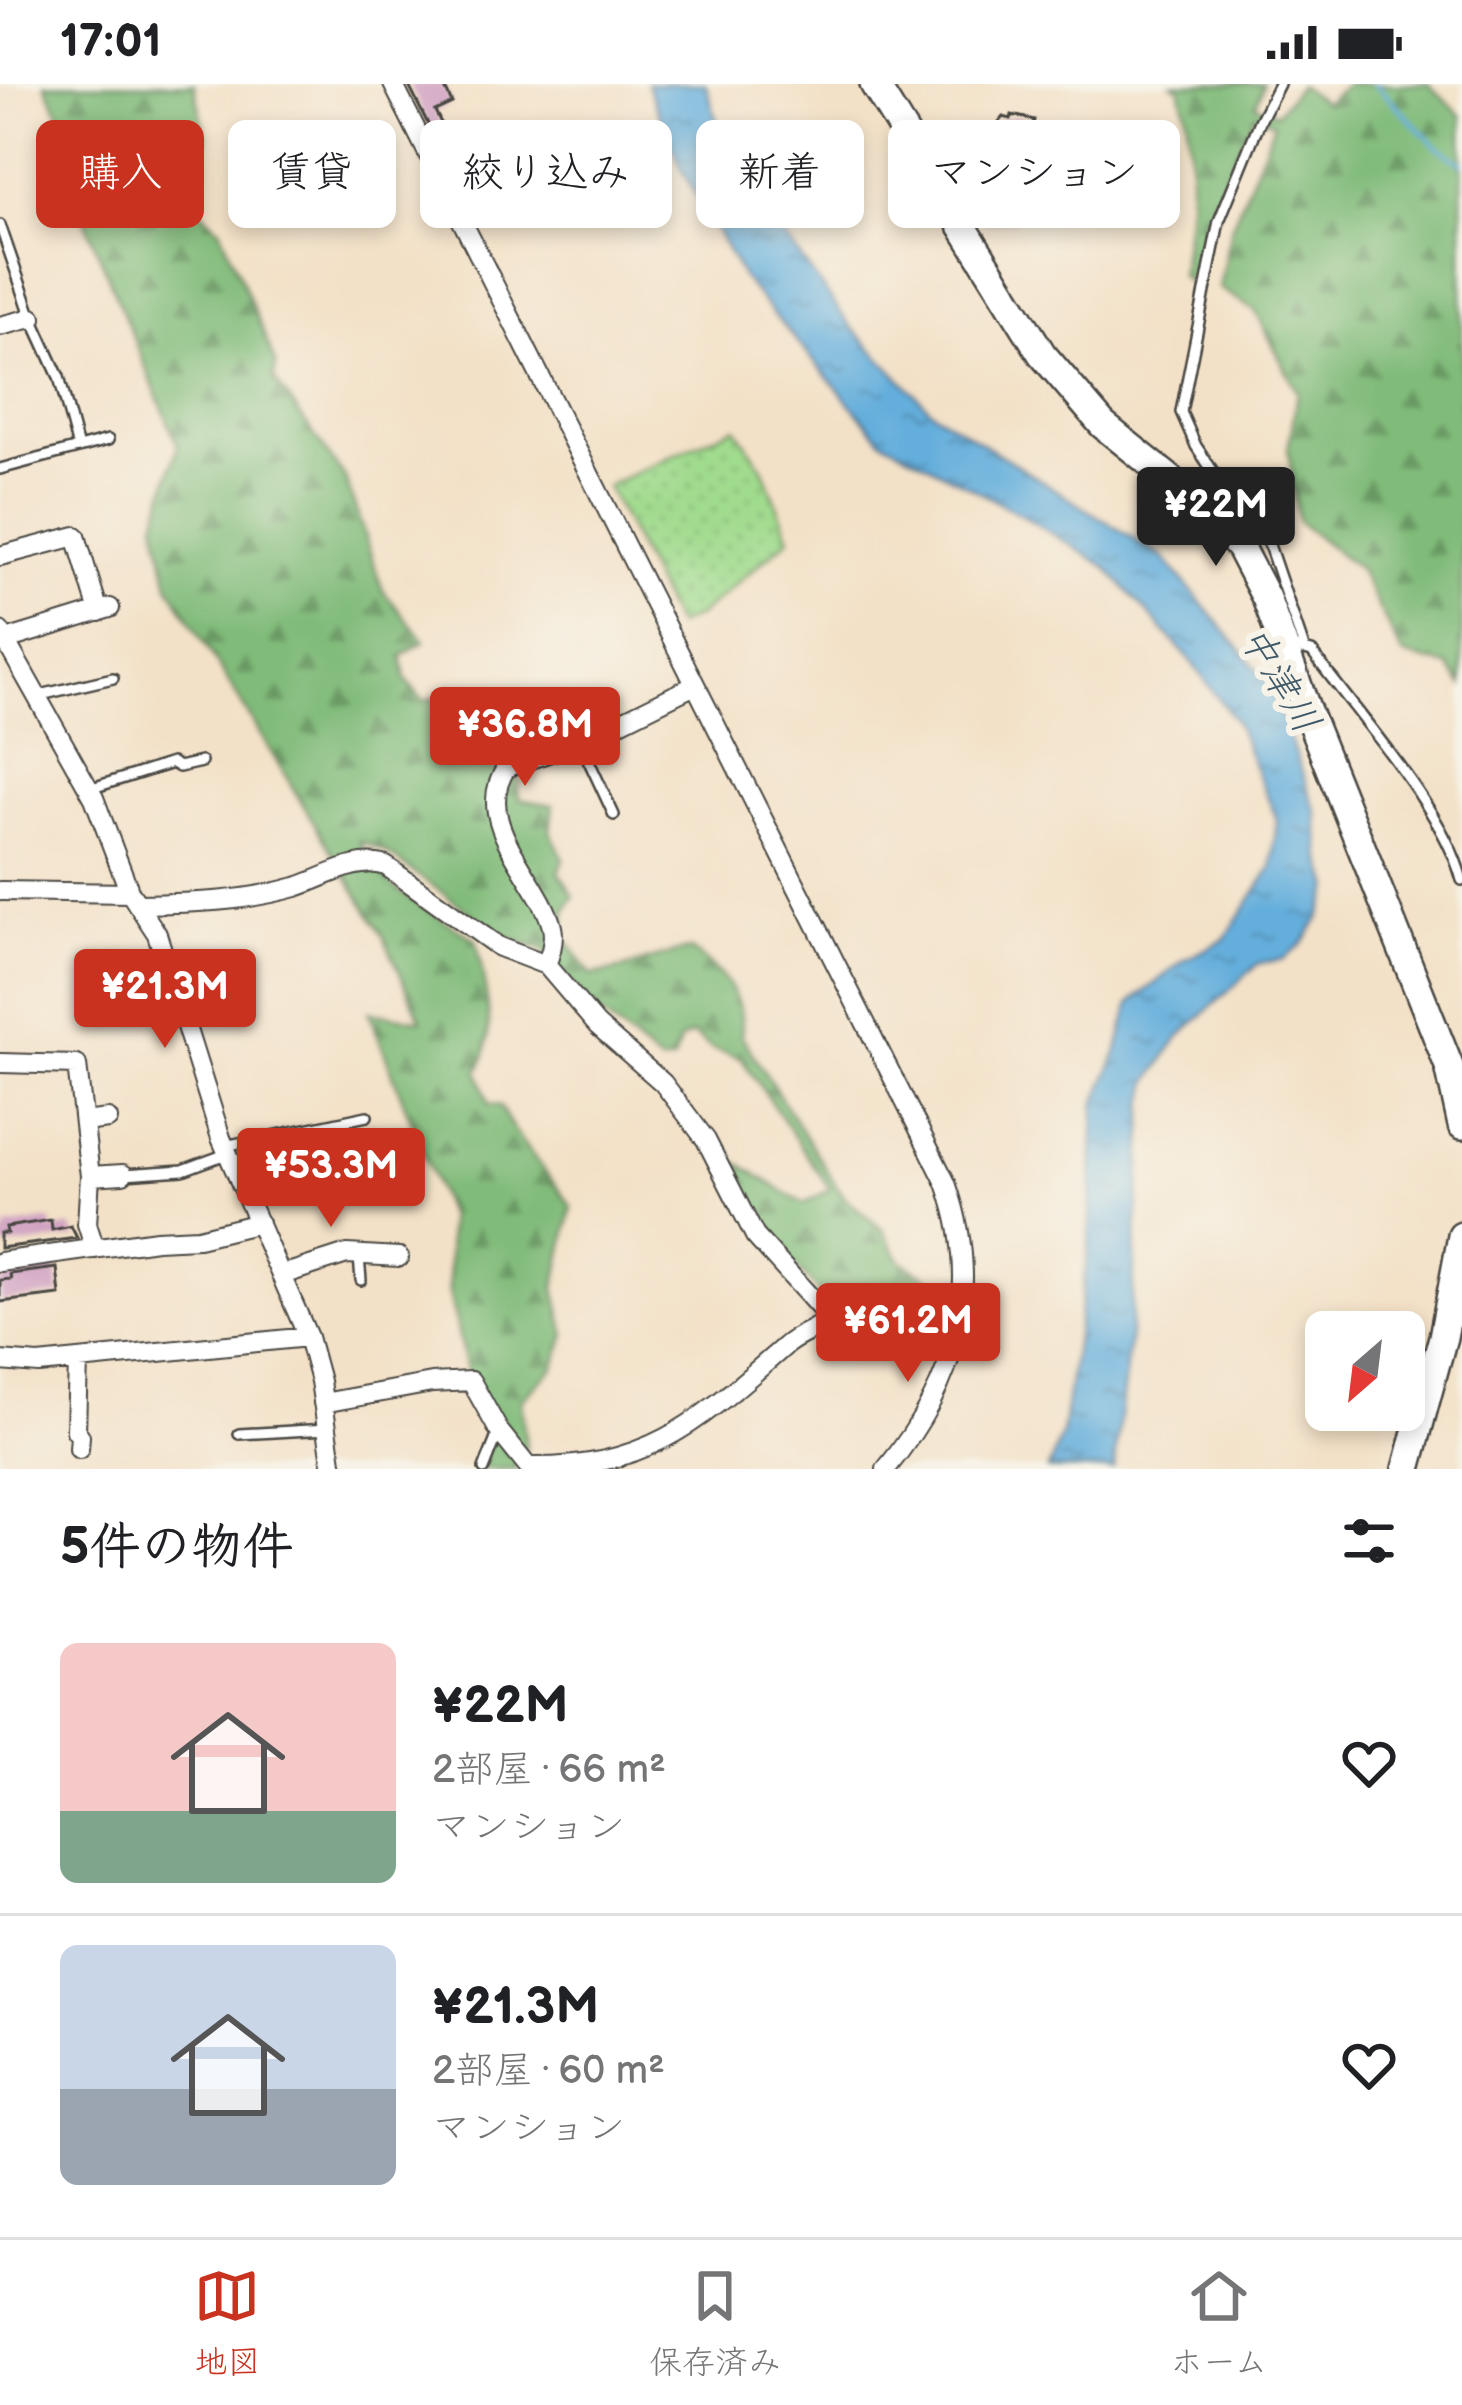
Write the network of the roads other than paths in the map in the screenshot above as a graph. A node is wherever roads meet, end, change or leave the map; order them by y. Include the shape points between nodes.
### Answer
1 (393, 84) edge
2 (874, 84) edge
3 (1279, 84) edge
4 (0, 225) edge
5 (32, 318) junction
6 (0, 326) edge
7 (108, 440) dead end
8 (78, 448) junction
9 (0, 469) edge
10 (0, 556) edge
11 (3, 636) edge
12 (1295, 650) junction
13 (113, 678) dead end
14 (695, 685) junction
15 (36, 696) junction
16 (580, 742) junction
17 (201, 762) dead end
18 (89, 789) junction
19 (614, 814) dead end
20 (1462, 880) edge
21 (0, 892) edge
22 (134, 898) junction
23 (546, 965) junction
24 (0, 1063) edge
25 (77, 1065) junction
26 (101, 1066) dead end
27 (313, 1114) dead end
28 (367, 1116) dead end
29 (108, 1119) dead end
30 (84, 1122) junction
31 (1462, 1125) edge
32 (316, 1126) junction
33 (399, 1144) dead end
34 (227, 1150) junction
35 (123, 1174) joint
36 (90, 1176) junction
37 (241, 1178) junction
38 (259, 1223) junction
39 (1462, 1236) edge
40 (95, 1249) junction
41 (359, 1257) junction
42 (399, 1257) dead end
43 (0, 1262) edge
44 (282, 1275) junction
45 (361, 1280) dead end
46 (962, 1313) junction
47 (824, 1322) junction
48 (308, 1337) junction
49 (78, 1360) junction
50 (0, 1361) edge
51 (323, 1402) junction
52 (327, 1430) junction
53 (499, 1431) junction
54 (238, 1435) dead end
55 (79, 1449) dead end
56 (540, 1468) edge
57 (333, 1469) edge
58 (484, 1469) edge
59 (886, 1469) edge
60 (1408, 1469) edge

1 - 14 street
2 - 12 street via 1042,353 1103,425 1206,508 1240,548
3 - 12 lane via 1219,221 1181,412 1196,446 1267,539
4 - 5 lane
5 - 6 street
5 - 8 lane
7 - 8 lane
8 - 9 lane
10 - 11 street via 76,536 105,610
11 - 15 street
12 - 20 lane via 1312,652 1436,818
12 - 31 street via 1449,1066
13 - 15 lane
14 - 16 street
14 - 46 street via 946,1183 964,1261
15 - 18 street
16 - 19 lane
16 - 23 street via 507,766 498,781 508,844 552,927
17 - 18 lane
18 - 22 street
21 - 22 street
22 - 23 street via 259,897 370,861 499,947
22 - 34 street via 157,934
23 - 47 street via 686,1110 755,1236
24 - 25 street
25 - 26 street
25 - 30 street
27 - 32 lane
28 - 32 lane
29 - 30 street
30 - 36 street
32 - 34 lane
33 - 37 lane
34 - 35 lane via 183,1170
34 - 37 street
35 - 36 street
36 - 40 street via 87,1224
37 - 38 street
38 - 40 street
38 - 44 street
39 - 60 street
40 - 43 street
41 - 42 street
41 - 44 street
41 - 45 lane
44 - 48 street
46 - 47 street via 910,1311 849,1333
46 - 59 street via 944,1376
47 - 56 street via 670,1442 610,1462
48 - 49 street
48 - 51 street
49 - 50 street
49 - 55 street
51 - 52 street
51 - 53 street via 471,1381
52 - 54 lane via 254,1428
52 - 57 street
53 - 56 street via 521,1462
53 - 58 lane

